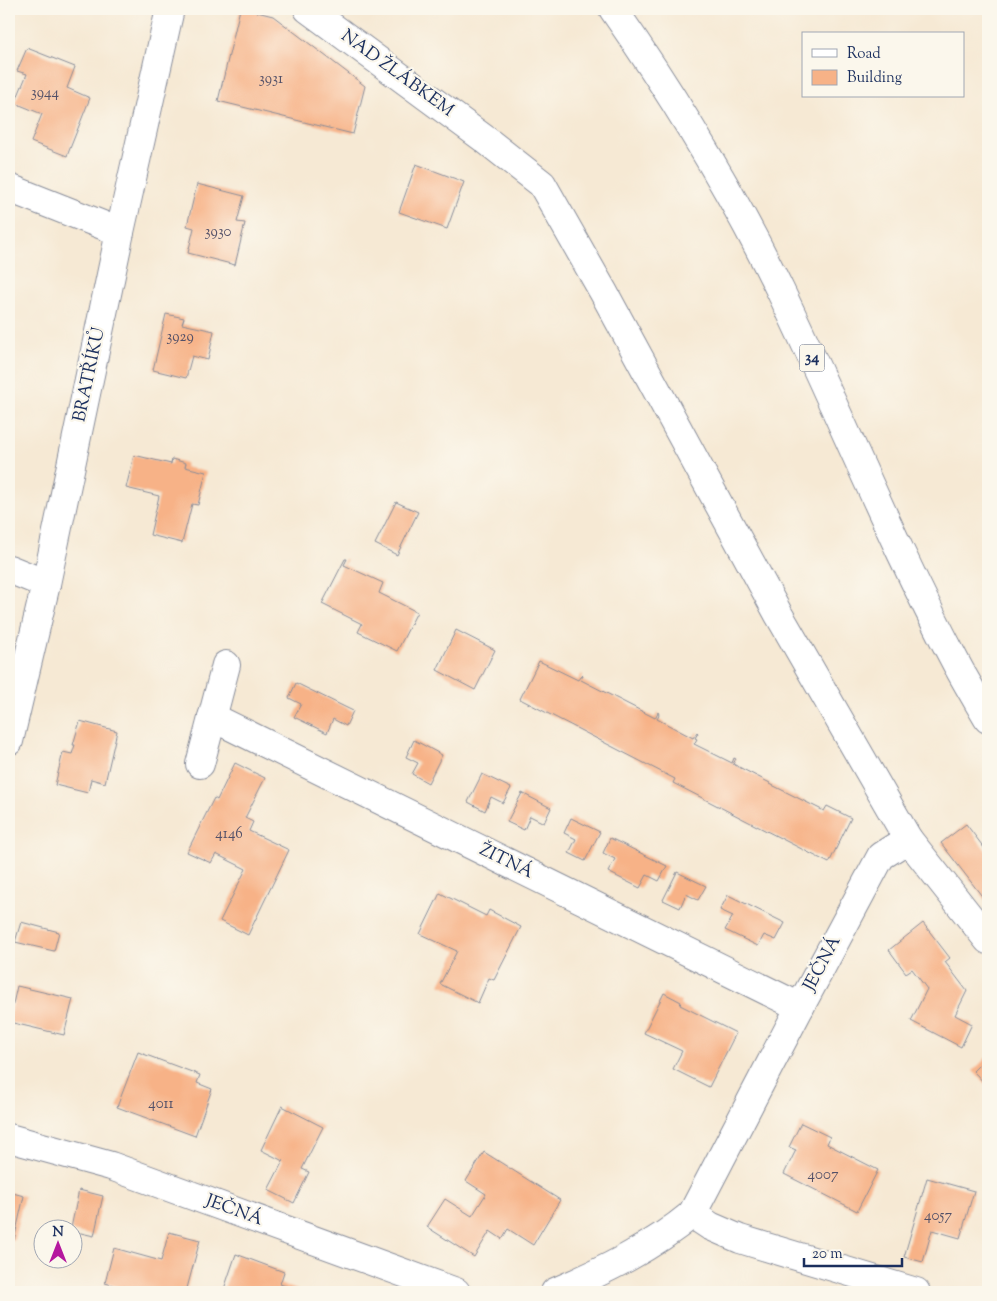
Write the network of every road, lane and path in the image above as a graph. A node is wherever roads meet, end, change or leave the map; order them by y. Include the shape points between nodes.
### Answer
1 (170, 9) edge
2 (308, 9) edge
3 (612, 9) edge
4 (9, 188) edge
5 (120, 232) junction
6 (9, 569) edge
7 (46, 584) junction
8 (226, 665) dead end
9 (212, 717) junction
10 (988, 718) edge
11 (9, 741) edge
12 (200, 764) dead end
13 (908, 839) junction
14 (988, 940) edge
15 (800, 1007) junction
16 (9, 1138) edge
17 (692, 1214) junction
18 (872, 1286) edge
19 (456, 1292) edge
20 (555, 1292) edge
21 (916, 1292) edge

1 - 5 street, BRATŘÍKŮ
2 - 13 street, NAD ŽLÁBKEM via 542,184 779,615
3 - 10 street, 34 via 677,105 749,230 921,595
4 - 5 street
5 - 7 street, BRATŘÍKŮ
6 - 7 street
7 - 11 street, BRATŘÍKŮ
8 - 9 street
9 - 12 street
9 - 15 street, ŽITNÁ
13 - 14 street
13 - 15 street, JEČNÁ via 881,856
15 - 17 street, JEČNÁ
16 - 19 street, JEČNÁ via 111,1166
17 - 18 street via 740,1239
17 - 20 street, JEČNÁ via 672,1231 619,1262
18 - 21 street

